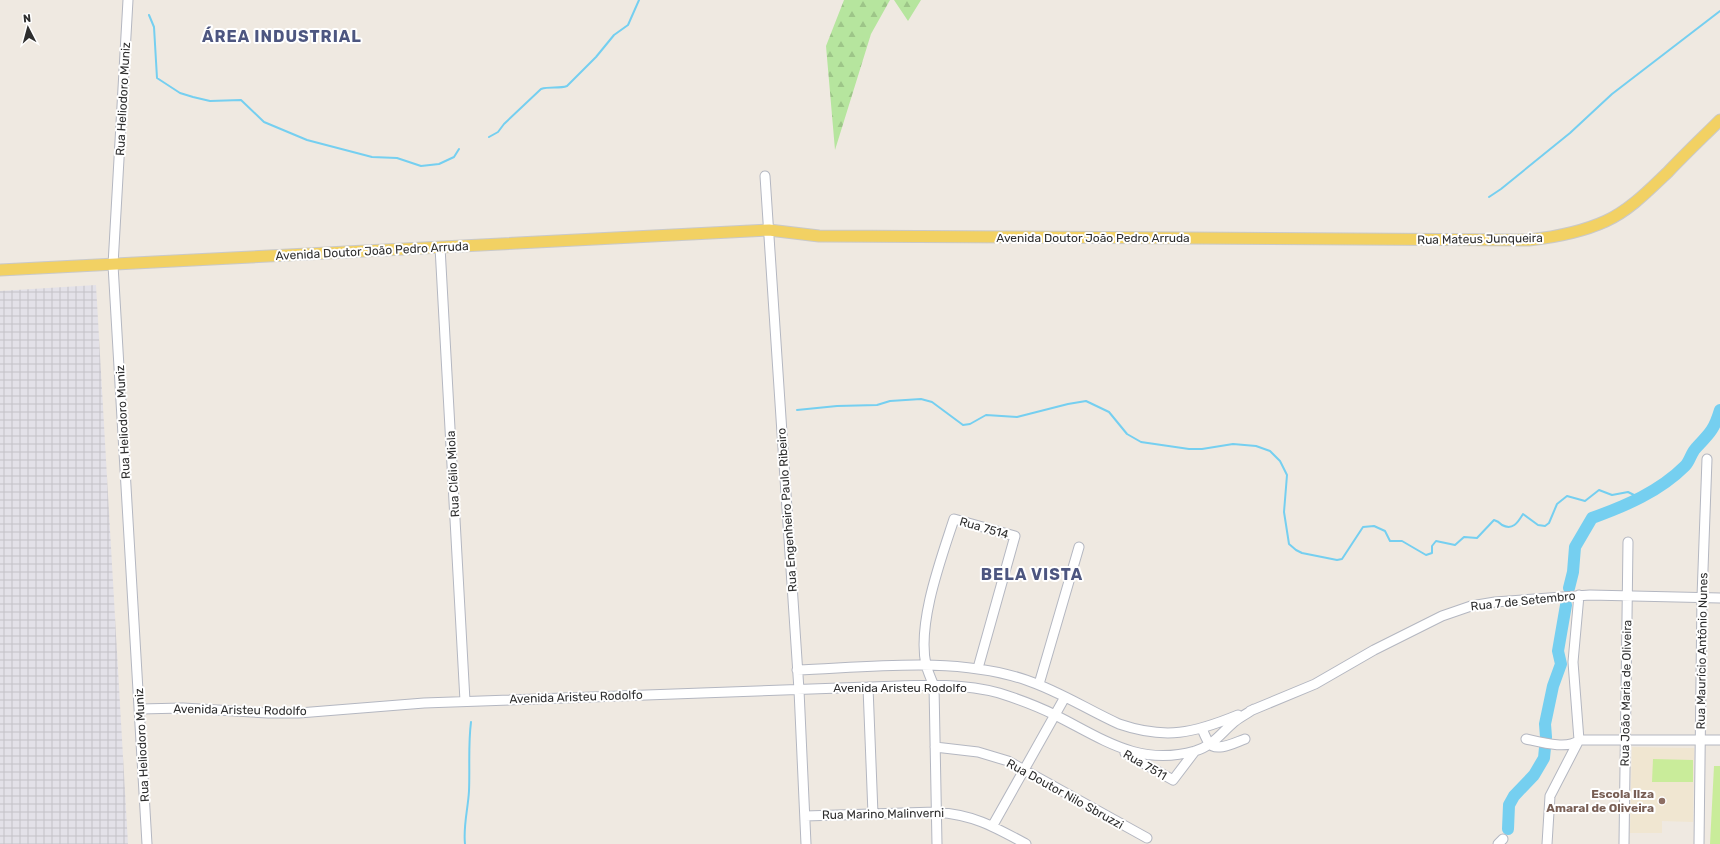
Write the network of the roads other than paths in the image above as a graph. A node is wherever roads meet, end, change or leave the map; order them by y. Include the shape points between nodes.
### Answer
1 (128, 0) edge
2 (1720, 120) edge
3 (766, 176) dead end
4 (768, 230) junction
5 (1367, 239) joint
6 (440, 247) junction
7 (113, 264) junction
8 (0, 270) edge
9 (1707, 459) dead end
10 (1628, 542) dead end
11 (1079, 547) dead end
12 (1579, 595) junction
13 (1628, 595) junction
14 (1702, 597) junction
15 (1720, 598) edge
16 (926, 665) junction
17 (978, 668) junction
18 (797, 670) junction
19 (1039, 684) junction
20 (934, 686) junction
21 (868, 687) junction
22 (799, 690) junction
23 (1065, 697) junction
24 (466, 701) junction
25 (140, 709) junction
26 (1254, 709) junction
27 (1055, 715) junction
28 (1202, 729) junction
29 (1245, 739) dead end
30 (1526, 739) dead end
31 (1579, 740) junction
32 (1625, 740) junction
33 (1701, 740) junction
34 (1720, 740) edge
35 (1107, 742) junction
36 (1210, 744) junction
37 (935, 747) junction
38 (1194, 751) junction
39 (1024, 769) junction
40 (936, 812) junction
41 (873, 814) junction
42 (805, 816) junction
43 (993, 825) junction
44 (1147, 838) dead end
45 (147, 844) edge
46 (806, 844) edge
47 (937, 844) edge
48 (1026, 844) edge
49 (1547, 844) edge
50 (1624, 844) edge
51 (1699, 844) edge

1 - 7 street, Rua Heliodoro Muniz
2 - 5 main road, Rua Mateus Junqueira via 1635,202 1607,221 1588,228 1529,240
3 - 4 street, Rua Engenheiro Paulo Ribeiro
4 - 5 main road, Avenida Doutor João Pedro Arruda via 776,236 785,238 819,236
4 - 6 main road, Avenida Doutor João Pedro Arruda via 763,236 744,232
4 - 18 street, Rua Engenheiro Paulo Ribeiro
6 - 7 main road, Avenida Doutor João Pedro Arruda
6 - 24 street, Rua Clélio Miola
7 - 8 main road, Avenida Doutor João Pedro Arruda
7 - 25 street, Rua Heliodoro Muniz
9 - 14 street, Rua Maurício Antônio Nunes
10 - 13 street, Rua João Maria de Oliveira
11 - 19 street
12 - 13 street, Rua 7 de Setembro
12 - 26 street, Rua 7 de Setembro via 1495,602 1461,608 1374,650 1315,684
12 - 31 street via 1574,662
13 - 14 street, Rua 7 de Setembro
13 - 32 street, Rua João Maria de Oliveira
14 - 15 street, Rua 7 de Setembro
14 - 33 street, Rua Maurício Antônio Nunes
16 - 17 street, Avenida Aristeu Rodolfo
16 - 17 street, Rua 7514 via 925,645 929,608 954,519 1015,536
16 - 18 street, Avenida Aristeu Rodolfo
16 - 20 street
17 - 19 street, Avenida Aristeu Rodolfo
18 - 22 street, Rua Engenheiro Paulo Ribeiro
19 - 23 street, Avenida Aristeu Rodolfo
20 - 21 street, Avenida Aristeu Rodolfo
20 - 27 street, Avenida Aristeu Rodolfo via 965,687 992,692
20 - 37 street
21 - 22 street, Avenida Aristeu Rodolfo
21 - 41 street
22 - 24 street, Avenida Aristeu Rodolfo
22 - 42 street, Rua Engenheiro Paulo Ribeiro
23 - 27 street
23 - 28 street, Avenida Aristeu Rodolfo via 1131,728 1156,733
24 - 25 street, Avenida Aristeu Rodolfo via 299,713 184,708
25 - 45 street, Rua Heliodoro Muniz
26 - 28 street, Avenida Aristeu Rodolfo
26 - 36 street, Avenida Aristeu Rodolfo via 1234,722
27 - 35 street, Avenida Aristeu Rodolfo
27 - 39 street
28 - 36 street
29 - 36 street via 1219,747
30 - 31 street via 1570,745
31 - 32 street
31 - 49 street via 1550,796
32 - 33 street
32 - 50 street, Rua João Maria de Oliveira
33 - 34 street
33 - 51 street, Rua Maurício Antônio Nunes
35 - 38 street, Avenida Aristeu Rodolfo via 1139,753 1170,755
35 - 38 street, Rua 7511 via 1173,780
36 - 38 street, Avenida Aristeu Rodolfo
37 - 39 street, Rua Doutor Nilo Sbruzzi via 993,756
37 - 40 street
39 - 43 street
39 - 44 street, Rua Doutor Nilo Sbruzzi
40 - 41 street, Rua Marino Malinverni
40 - 43 street, Rua Marino Malinverni via 963,815
40 - 47 street
41 - 42 street, Rua Marino Malinverni
42 - 46 street, Rua Engenheiro Paulo Ribeiro
43 - 48 street, Rua Marino Malinverni

